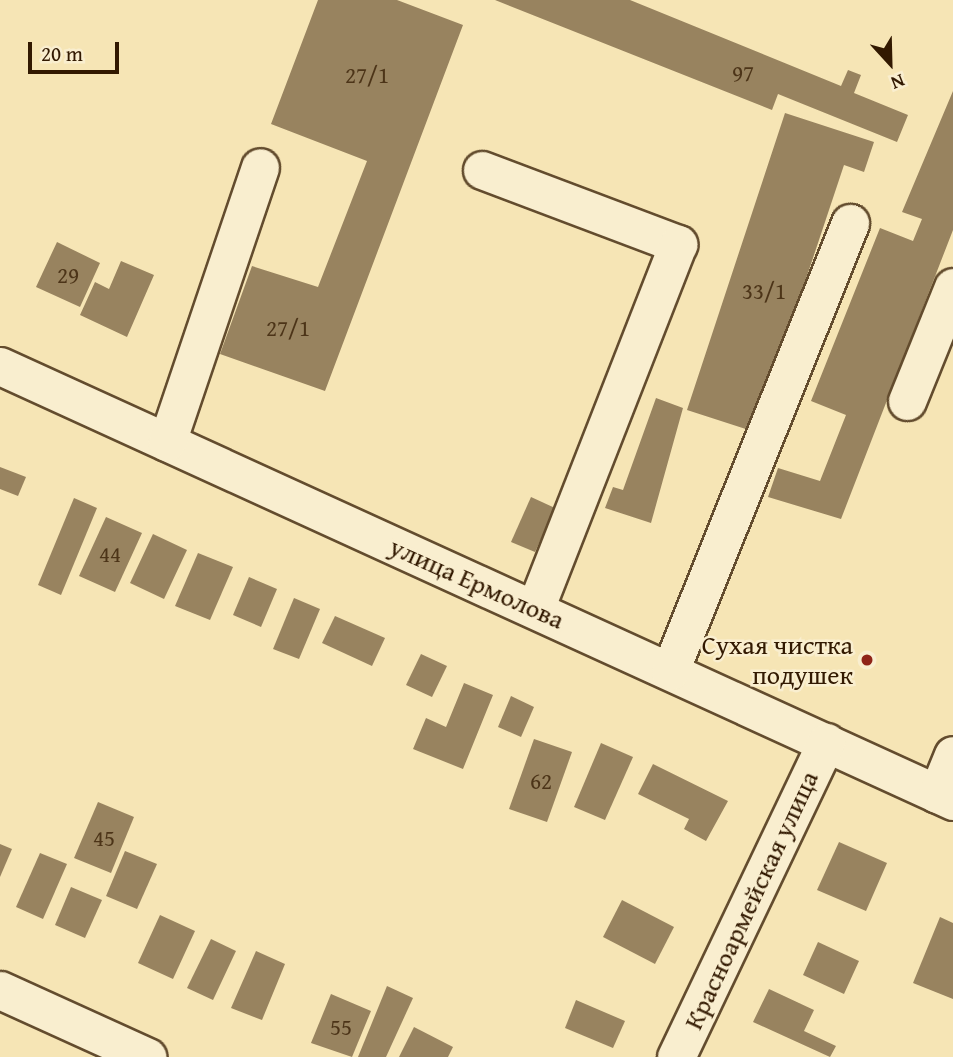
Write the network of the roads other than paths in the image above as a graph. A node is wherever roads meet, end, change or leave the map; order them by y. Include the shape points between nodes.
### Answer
1 (260, 167) dead end
2 (482, 170) dead end
3 (850, 223) dead end
4 (953, 287) edge
5 (0, 366) edge
6 (907, 401) dead end
7 (167, 442) junction
8 (535, 609) junction
9 (670, 671) junction
10 (826, 742) junction
11 (953, 755) edge
12 (945, 798) edge
13 (0, 990) edge
14 (148, 1057) edge
15 (676, 1057) edge

1 - 7 street
2 - 8 street via 678,244
3 - 9 street
4 - 6 street
5 - 7 street, улица Ермолова
7 - 8 street, улица Ермолова
8 - 9 street, улица Ермолова
9 - 10 street, улица Ермолова
10 - 12 street, улица Ермолова
10 - 15 street, Красноармейская улица
11 - 12 street
13 - 14 street

